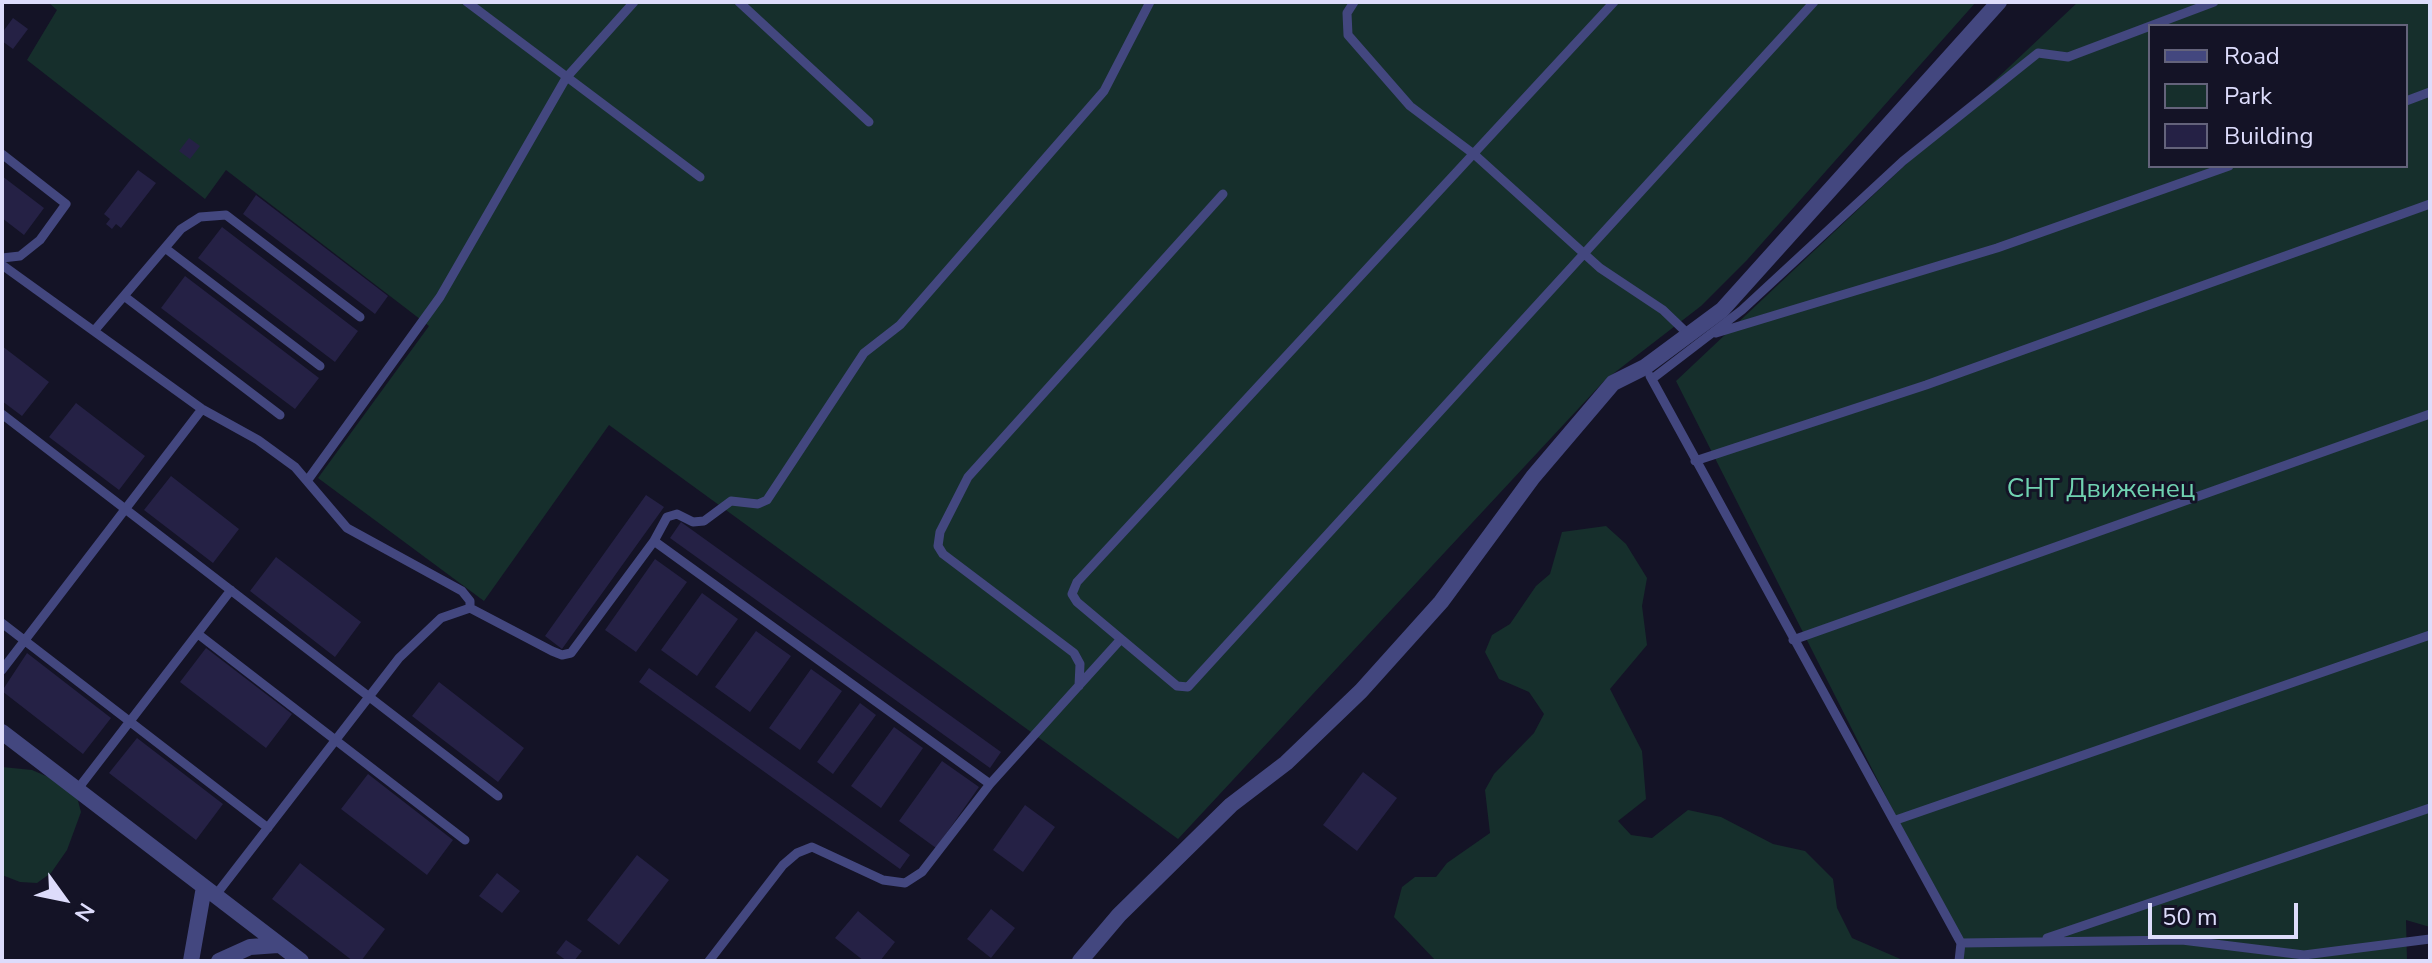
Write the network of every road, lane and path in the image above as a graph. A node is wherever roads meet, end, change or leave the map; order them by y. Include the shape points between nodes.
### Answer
1 (467, 2) edge
2 (634, 2) edge
3 (739, 2) edge
4 (1150, 2) edge
5 (1354, 2) edge
6 (1614, 2) edge
7 (1814, 2) edge
8 (1999, 2) edge
9 (2214, 2) edge
10 (2156, 24) edge
11 (2148, 27) edge
12 (566, 78) junction
13 (2430, 92) edge
14 (2408, 100) edge
15 (869, 122) dead end
16 (2, 154) edge
17 (1475, 155) junction
18 (2223, 168) edge
19 (700, 177) dead end
20 (1223, 194) dead end
21 (2430, 204) edge
22 (165, 248) junction
23 (1584, 254) junction
24 (2, 258) edge
25 (2, 265) edge
26 (124, 296) junction
27 (360, 317) dead end
28 (94, 331) junction
29 (1688, 334) junction
30 (1709, 335) junction
31 (320, 366) dead end
32 (1648, 373) junction
33 (202, 409) junction
34 (2, 414) edge
35 (2430, 414) edge
36 (280, 415) dead end
37 (1695, 461) junction
38 (307, 481) junction
39 (126, 509) junction
40 (654, 541) junction
41 (231, 590) junction
42 (470, 608) junction
43 (2, 623) edge
44 (198, 634) junction
45 (2430, 635) edge
46 (1121, 639) junction
47 (25, 640) junction
48 (1793, 640) junction
49 (2, 670) edge
50 (1079, 686) junction
51 (369, 696) junction
52 (130, 721) junction
53 (2, 732) edge
54 (335, 740) junction
55 (990, 784) junction
56 (77, 790) junction
57 (498, 796) dead end
58 (2430, 808) edge
59 (1896, 820) junction
60 (268, 828) junction
61 (465, 840) dead end
62 (210, 892) junction
63 (2430, 939) edge
64 (2036, 942) junction
65 (1961, 943) junction
66 (278, 945) junction
67 (191, 961) edge
68 (219, 961) edge
69 (301, 961) edge
70 (709, 961) edge
71 (1080, 961) edge
72 (1959, 961) edge

1 - 12 lane
2 - 12 lane
3 - 15 lane
4 - 40 lane via 1104,91 900,325 864,353 767,500 731,501 704,521 677,514 667,517
5 - 17 lane via 1347,13 1348,35 1410,106
6 - 17 lane
7 - 23 lane
8 - 29 street via 1722,310
9 - 10 lane
11 - 30 lane via 2068,57 2038,53 1903,161
12 - 19 lane
12 - 38 lane via 440,297
13 - 14 lane
16 - 24 lane via 66,204 40,240 20,256
17 - 23 lane
17 - 46 lane via 1077,582 1072,594 1077,602
18 - 30 lane via 1997,248
20 - 50 lane via 968,477 940,532 943,554 1074,653 1080,664
21 - 37 lane via 1926,385
22 - 26 lane
22 - 27 lane via 200,217 226,215
22 - 31 lane
23 - 29 lane
23 - 46 lane via 1188,687 1177,686
25 - 28 lane
26 - 28 lane
26 - 36 lane
28 - 33 lane
29 - 32 street
30 - 32 lane
32 - 37 lane
32 - 71 street via 1613,383 1533,477 1441,602 1361,691 1286,763 1231,805
33 - 38 lane via 258,440
33 - 39 lane
34 - 39 lane
35 - 48 lane
37 - 48 lane
38 - 42 lane via 347,528 462,591
39 - 41 lane
39 - 47 lane
40 - 42 lane via 571,653 552,651
40 - 55 lane
41 - 44 lane
41 - 51 lane
42 - 51 lane via 441,618
43 - 47 lane
44 - 52 lane
44 - 54 lane
45 - 59 lane
46 - 50 lane
47 - 49 lane
47 - 52 lane
48 - 59 lane
50 - 55 lane
51 - 54 lane
51 - 57 lane
52 - 56 lane
52 - 60 lane
53 - 56 street
54 - 60 lane
54 - 61 lane
55 - 70 lane via 922,872 905,883 883,880 812,847 797,853
56 - 62 street
58 - 64 lane
59 - 65 lane
60 - 62 lane
62 - 66 street
62 - 67 street
63 - 64 lane via 2304,955 2182,940
64 - 65 lane
65 - 72 lane
66 - 68 street via 250,947
66 - 69 street

